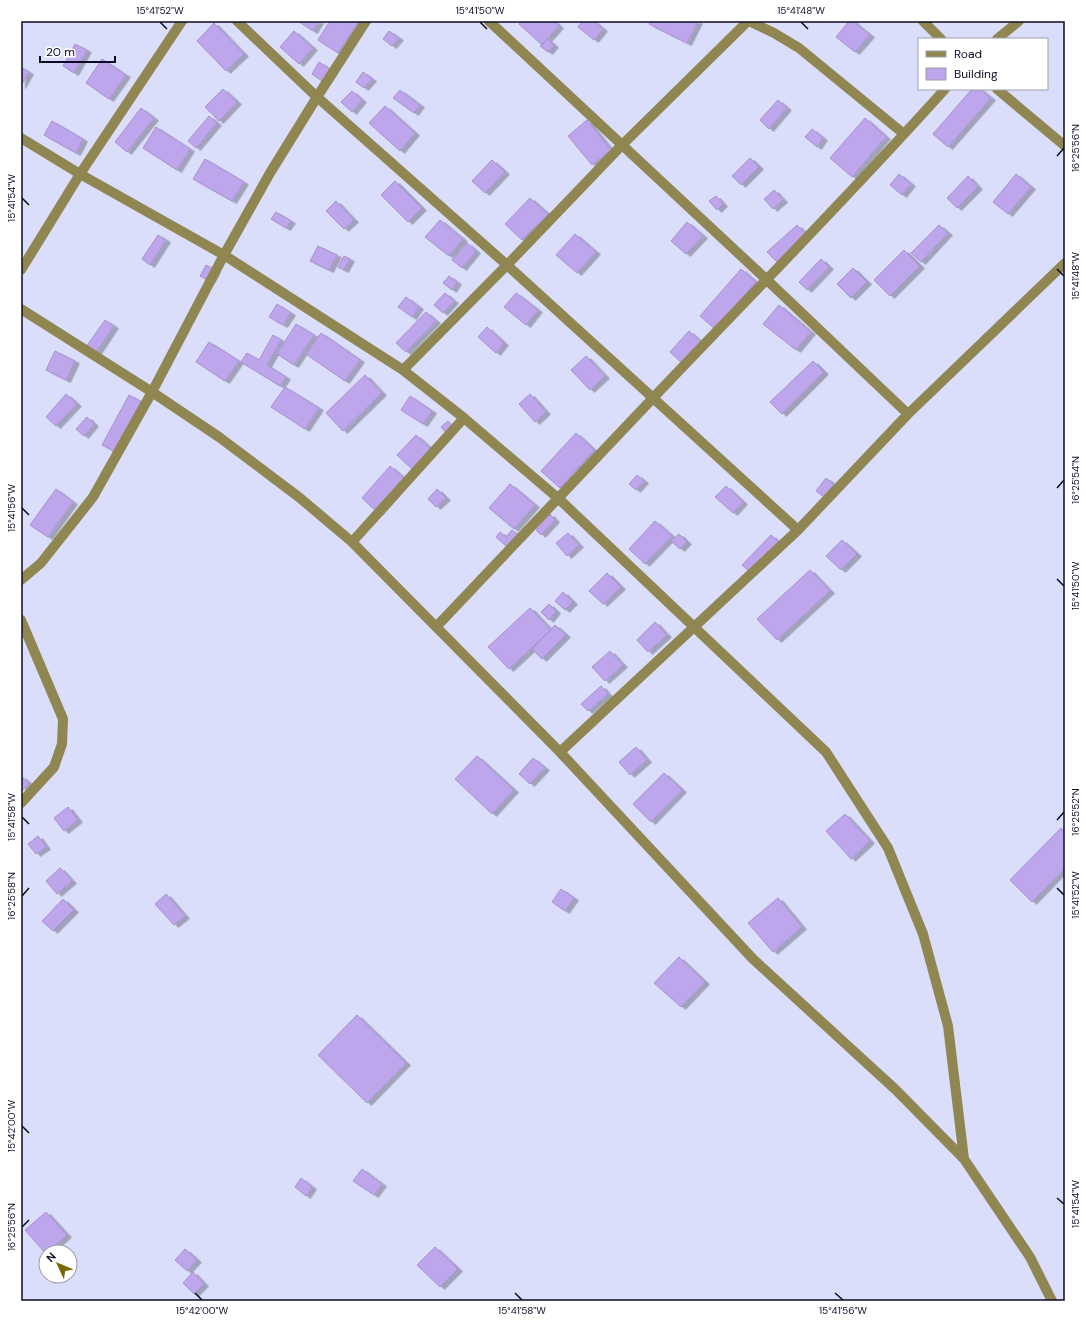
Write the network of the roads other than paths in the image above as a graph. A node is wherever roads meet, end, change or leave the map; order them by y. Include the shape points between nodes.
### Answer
1 (182, 21) edge
2 (237, 21) edge
3 (366, 21) edge
4 (489, 21) edge
5 (749, 21) edge
6 (923, 21) edge
7 (1019, 21) edge
8 (940, 38) edge
9 (998, 38) edge
10 (943, 90) edge
11 (998, 90) edge
12 (317, 97) junction
13 (904, 134) junction
14 (21, 138) edge
15 (622, 145) junction
16 (1065, 146) edge
17 (80, 174) junction
18 (224, 255) junction
19 (1065, 263) edge
20 (507, 265) junction
21 (21, 270) edge
22 (767, 280) junction
23 (21, 309) edge
24 (403, 370) junction
25 (152, 392) junction
26 (654, 397) junction
27 (908, 414) junction
28 (464, 418) junction
29 (559, 499) junction
30 (798, 530) junction
31 (352, 542) junction
32 (21, 580) edge
33 (21, 620) edge
34 (437, 626) junction
35 (693, 627) junction
36 (560, 752) junction
37 (21, 803) edge
38 (964, 1159) junction
39 (1052, 1301) edge

1 - 17 street
2 - 12 street
3 - 12 street
4 - 15 street
5 - 13 street via 774,32 799,48
5 - 15 street
6 - 8 street
7 - 9 street
10 - 13 street
11 - 16 street
12 - 18 street
12 - 20 street
13 - 22 street
14 - 17 street
15 - 20 street
15 - 22 street
17 - 18 street
17 - 21 street
18 - 24 street
18 - 25 street
19 - 27 street
20 - 24 street
20 - 26 street
22 - 26 street
22 - 27 street
23 - 25 street
24 - 28 street
25 - 31 street via 225,441 300,498
25 - 32 street via 93,497 41,563
26 - 29 street
26 - 30 street
27 - 30 street
28 - 29 street
28 - 31 street
29 - 34 street
29 - 35 street
30 - 35 street
31 - 34 street
33 - 37 street via 63,719 62,744 54,767
34 - 36 street
35 - 36 street
35 - 38 street via 826,752 888,848 923,934 948,1026
36 - 38 street via 753,959 896,1090
38 - 39 street via 1030,1257

